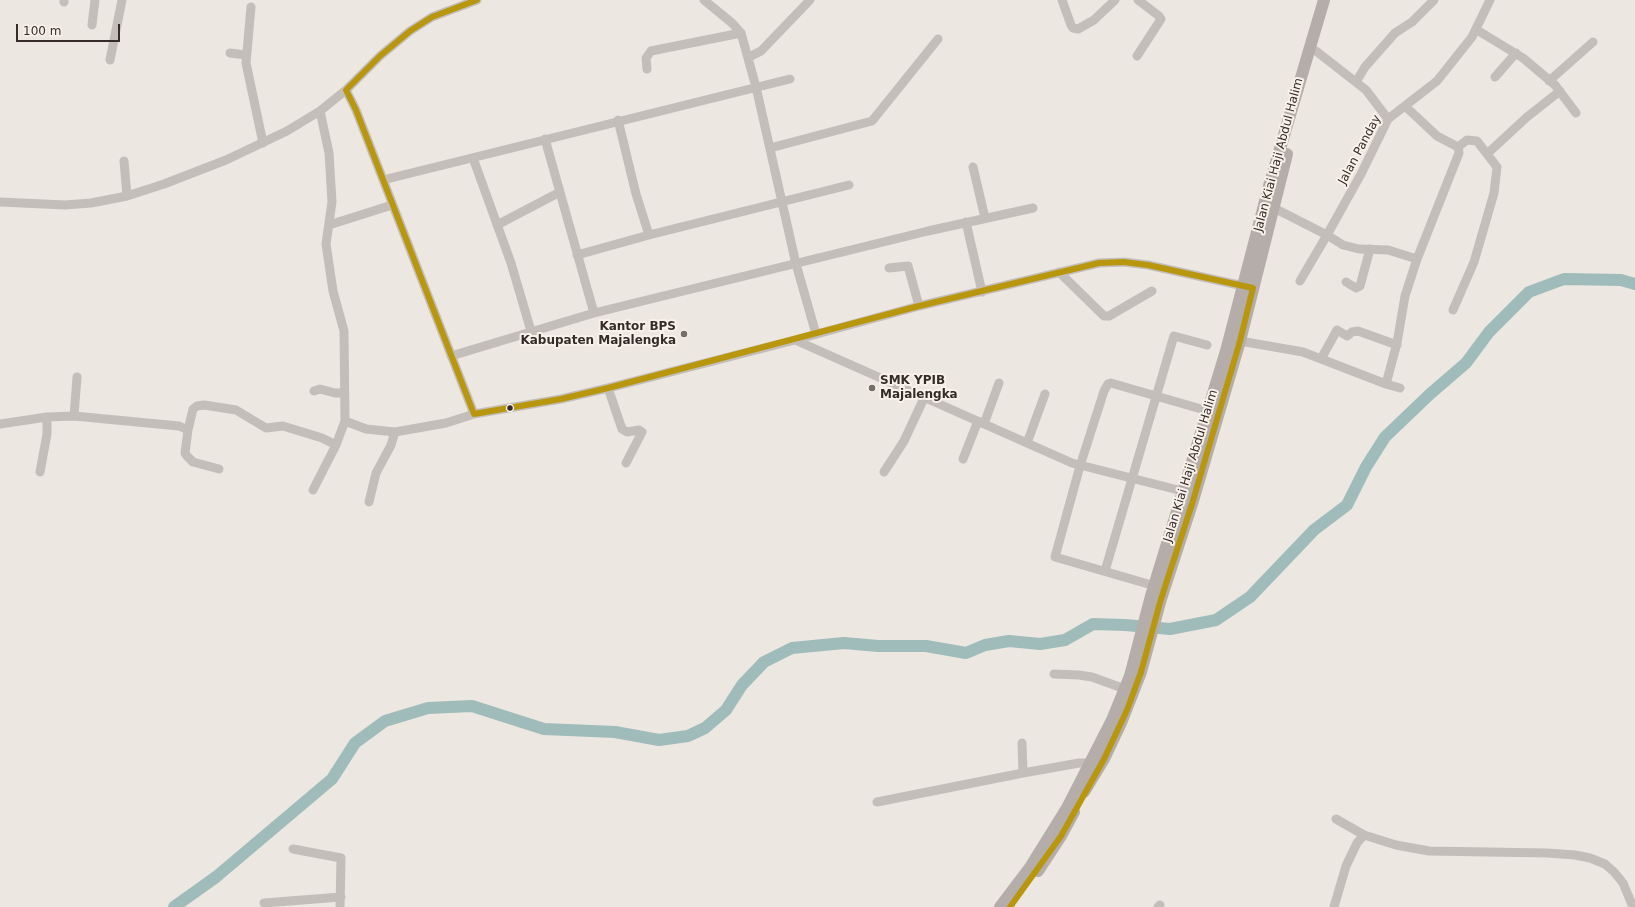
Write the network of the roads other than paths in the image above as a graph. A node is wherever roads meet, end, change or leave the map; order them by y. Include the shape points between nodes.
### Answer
1 (95, 0) edge
2 (122, 0) edge
3 (475, 0) edge
4 (704, 0) edge
5 (810, 0) edge
6 (1062, 0) edge
7 (1115, 0) edge
8 (1138, 0) edge
9 (1324, 0) edge
10 (1331, 0) edge
11 (1434, 0) edge
12 (1490, 0) edge
13 (251, 7) dead end
14 (92, 25) dead end
15 (1476, 30) junction
16 (741, 33) junction
17 (938, 39) dead end
18 (1593, 42) dead end
19 (1316, 51) junction
20 (230, 53) dead end
21 (1516, 53) junction
22 (246, 54) junction
23 (1137, 56) dead end
24 (749, 57) junction
25 (110, 60) dead end
26 (647, 69) dead end
27 (1495, 77) dead end
28 (790, 79) dead end
29 (1549, 81) junction
30 (1356, 82) junction
31 (756, 87) junction
32 (346, 90) junction
33 (1560, 91) junction
34 (1405, 106) junction
35 (320, 111) junction
36 (1576, 113) dead end
37 (1388, 119) junction
38 (618, 120) junction
39 (545, 139) junction
40 (263, 144) junction
41 (1458, 147) junction
42 (770, 148) junction
43 (1488, 153) junction
44 (473, 158) junction
45 (124, 161) dead end
46 (973, 167) dead end
47 (383, 180) junction
48 (849, 185) dead end
49 (560, 192) junction
50 (127, 196) junction
51 (0, 202) edge
52 (783, 203) junction
53 (392, 205) junction
54 (1033, 208) dead end
55 (1274, 208) junction
56 (985, 218) junction
57 (966, 222) junction
58 (329, 225) junction
59 (497, 225) junction
60 (649, 234) junction
61 (1327, 236) junction
62 (1370, 249) junction
63 (577, 255) junction
64 (1416, 259) junction
65 (796, 264) junction
66 (889, 268) dead end
67 (1059, 272) junction
68 (1300, 281) dead end
69 (1346, 282) dead end
70 (1248, 287) junction
71 (1152, 291) dead end
72 (982, 292) junction
73 (919, 306) junction
74 (1453, 310) dead end
75 (594, 313) junction
76 (531, 331) junction
77 (816, 334) junction
78 (795, 340) junction
79 (1240, 341) junction
80 (1207, 345) dead end
81 (1396, 345) junction
82 (451, 356) junction
83 (1321, 359) junction
84 (76, 377) dead end
85 (999, 382) dead end
86 (1386, 384) junction
87 (608, 388) junction
88 (1400, 388) dead end
89 (314, 391) dead end
90 (344, 393) junction
91 (1045, 394) dead end
92 (924, 396) junction
93 (1156, 396) junction
94 (1208, 411) junction
95 (474, 414) junction
96 (74, 416) junction
97 (47, 417) junction
98 (345, 421) junction
99 (981, 422) junction
100 (0, 424) edge
101 (188, 430) junction
102 (395, 432) junction
103 (1027, 443) junction
104 (336, 445) junction
105 (963, 459) dead end
106 (626, 463) dead end
107 (1080, 466) junction
108 (219, 469) dead end
109 (40, 472) dead end
110 (884, 472) dead end
111 (1132, 477) junction
112 (313, 490) dead end
113 (1182, 491) junction
114 (369, 502) dead end
115 (1105, 572) junction
116 (1156, 594) junction
117 (1142, 651) junction
118 (1054, 674) dead end
119 (1125, 689) junction
120 (1022, 743) dead end
121 (1091, 763) junction
122 (1023, 773) junction
123 (877, 802) dead end
124 (1336, 819) dead end
125 (1362, 833) junction
126 (293, 849) dead end
127 (341, 897) junction
128 (264, 903) dead end
129 (340, 907) edge
130 (1000, 907) edge
131 (1010, 907) edge
132 (1334, 907) edge
133 (1633, 907) edge

1 - 14 street
2 - 25 street
3 - 32 street via 432,17 410,31
4 - 16 street
5 - 24 street via 760,51
6 - 7 street via 1071,25 1078,29 1094,20
8 - 23 street via 1161,19
9 - 70 main road, Jalan Kiai Haji Abdul Halim via 1269,186
10 - 19 main road, Jalan Kiai Haji Abdul Halim
11 - 30 street via 1412,22 1395,33 1365,67
12 - 15 street, Jalan Panday
13 - 22 street
15 - 21 street
15 - 34 street, Jalan Panday via 1437,81
16 - 24 street
16 - 26 street via 651,51 646,58
17 - 42 street via 872,121
18 - 29 street
19 - 30 street
19 - 55 main road, Jalan Kiai Haji Abdul Halim
20 - 22 street
21 - 27 street
21 - 29 street
22 - 40 street via 246,70
24 - 31 street
28 - 31 street
29 - 33 street
30 - 37 street via 1375,100
31 - 38 street
31 - 42 street
32 - 35 street
32 - 47 street
33 - 36 street
33 - 43 street
34 - 37 street, Jalan Panday
34 - 41 street via 1437,136
35 - 40 street
35 - 58 street via 330,159 332,202
37 - 61 street, Jalan Panday
38 - 39 street
38 - 60 street via 636,194
39 - 44 street
39 - 49 street
40 - 50 street via 166,184
41 - 43 street via 1467,140 1477,140
41 - 64 street via 1460,153
42 - 52 street
43 - 74 street via 1497,167 1494,193 1474,262
44 - 47 street
44 - 59 street
45 - 50 street
46 - 56 street
47 - 53 street
48 - 52 street
49 - 59 street
49 - 63 street
50 - 51 street via 65,205
52 - 60 street
52 - 65 street
53 - 58 street
53 - 82 street
54 - 56 street
55 - 61 street
55 - 70 main road, Jalan Kiai Haji Abdul Halim
56 - 57 street
57 - 65 street
57 - 72 street
58 - 90 street via 326,244 333,291 344,331
59 - 76 street
60 - 63 street
61 - 62 street via 1343,245
61 - 68 street, Jalan Panday
62 - 64 street via 1397,252
62 - 69 street via 1360,286 1356,288
63 - 75 street
64 - 81 street via 1405,296
65 - 75 street
65 - 77 street
66 - 73 street via 908,266
67 - 70 street via 1099,263 1124,262
67 - 71 street via 1104,316 1110,316
67 - 72 street
70 - 79 main road, Jalan Kiai Haji Abdul Halim
70 - 94 main road, Jalan Kiai Haji Abdul Halim
72 - 73 street
73 - 77 street
75 - 76 street
76 - 82 street
77 - 78 street
78 - 87 street
78 - 92 street
79 - 83 street via 1303,352
79 - 116 main road, Jalan Kiai Haji Abdul Halim via 1192,504
80 - 93 street via 1174,336
81 - 83 street via 1358,331 1347,336 1337,330
81 - 86 street
82 - 95 street
83 - 86 street
84 - 96 street
85 - 99 street
86 - 88 street
87 - 95 street
87 - 106 street via 622,428 627,432 642,432
89 - 90 street via 320,389
90 - 98 street
91 - 103 street
92 - 99 street
92 - 110 street via 904,441
93 - 94 street
93 - 107 street via 1112,383 1106,386
93 - 111 street
94 - 113 main road, Jalan Kiai Haji Abdul Halim
95 - 102 street via 446,423
96 - 97 street
96 - 101 street via 164,423
97 - 100 street
97 - 109 street via 47,434
98 - 102 street via 366,429
98 - 104 street
99 - 103 street
99 - 105 street
101 - 104 street via 193,409 204,405 236,410 266,428 283,426
101 - 108 street via 185,452 187,456 193,462
102 - 114 street via 376,473
103 - 107 street
104 - 112 street
107 - 111 street
107 - 115 street via 1055,556
111 - 113 street
111 - 115 street
113 - 116 main road, Jalan Kiai Haji Abdul Halim
115 - 116 street
116 - 117 main road, Jalan Kiai Haji Abdul Halim
117 - 119 main road, Jalan Kiai Haji Abdul Halim
117 - 131 main road, Jalan Kiai Haji Abdul Halim via 1121,723 1104,759 1061,836
118 - 119 street via 1092,677
119 - 121 main road, Jalan Kiai Haji Abdul Halim
120 - 122 street
121 - 122 street
121 - 130 main road, Jalan Kiai Haji Abdul Halim via 1032,866
122 - 123 street
124 - 125 street
125 - 132 street via 1346,866
125 - 133 street via 1396,845 1429,851 1546,853 1590,858 1605,864 1614,872 1623,883
126 - 127 street via 341,858
127 - 128 street
127 - 129 street

